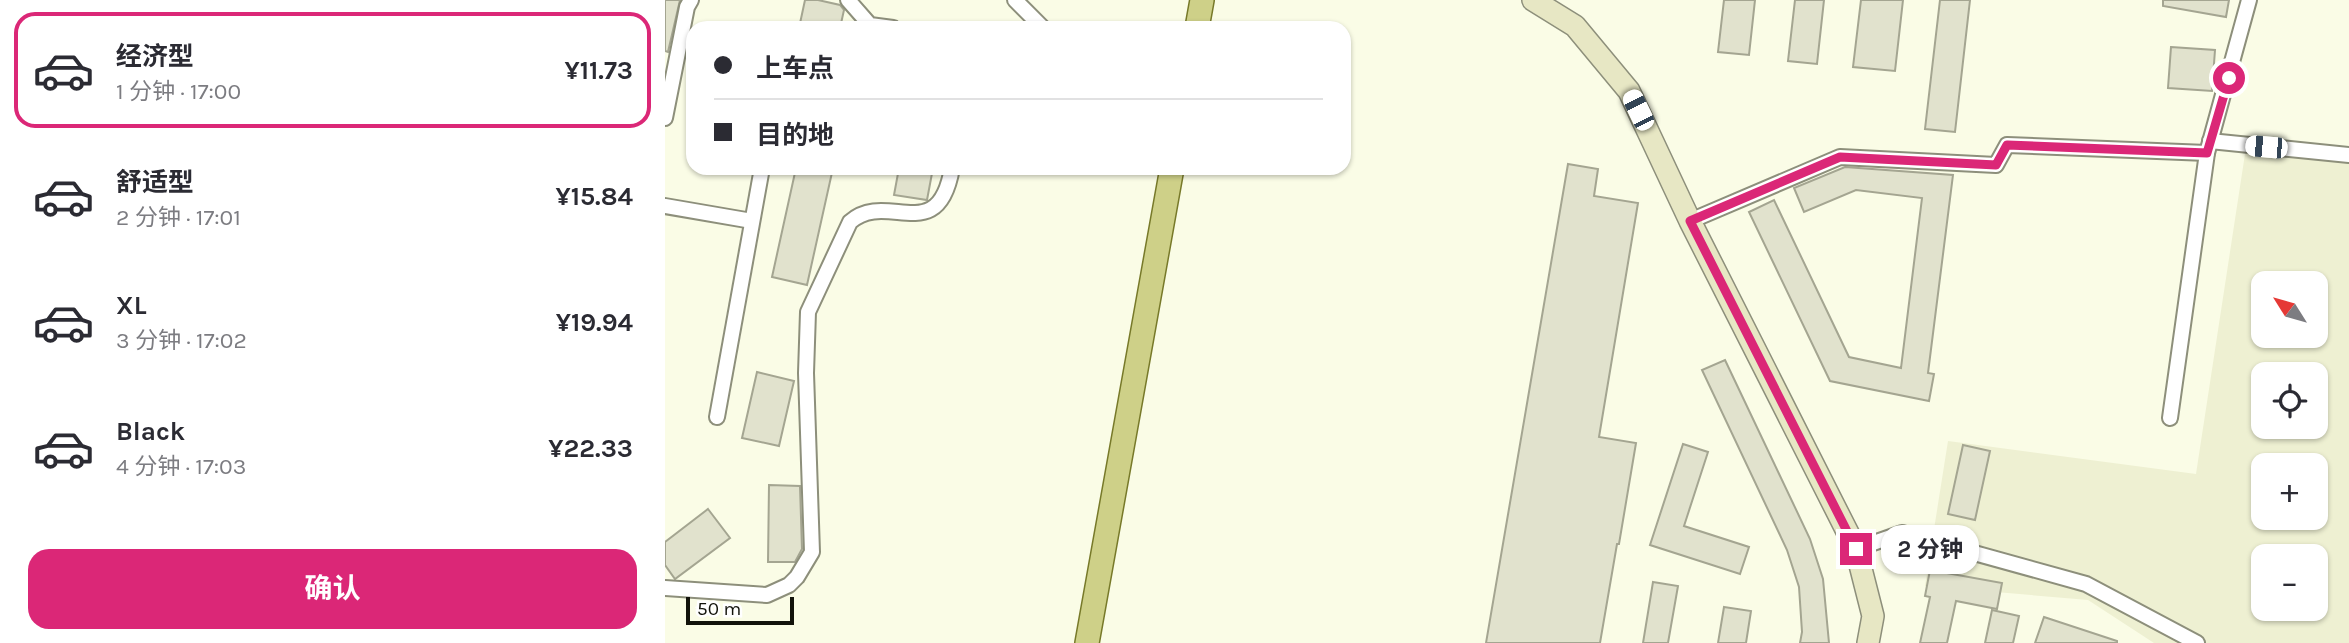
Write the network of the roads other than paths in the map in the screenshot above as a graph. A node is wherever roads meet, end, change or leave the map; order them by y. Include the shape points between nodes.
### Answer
1 (691, 0) edge
2 (848, 0) edge
3 (1015, 0) edge
4 (1202, 0) edge
5 (1533, 0) edge
6 (2249, 0) edge
7 (866, 21) edge
8 (1036, 21) edge
9 (1198, 21) edge
10 (665, 118) edge
11 (2208, 147) junction
12 (2349, 155) edge
13 (761, 175) edge
14 (950, 175) edge
15 (1171, 175) edge
16 (665, 206) edge
17 (752, 221) junction
18 (1690, 221) junction
19 (717, 417) dead end
20 (2170, 418) dead end
21 (1856, 549) junction
22 (665, 588) edge
23 (1087, 643) edge
24 (1868, 643) edge
25 (2197, 643) edge

1 - 10 street
2 - 7 street
3 - 8 street
4 - 9 main road
5 - 18 street via 1575,26 1629,91
6 - 11 street
11 - 12 street
11 - 18 street via 2007,145 1996,165 1840,157
11 - 20 street
13 - 17 street
14 - 22 street via 944,194 926,211 917,215 874,210 850,222 808,312 812,552 804,569 789,585 767,595
15 - 23 main road
16 - 17 street
17 - 19 street
18 - 21 street
21 - 24 street via 1873,616
21 - 25 street via 1902,533 2086,584

